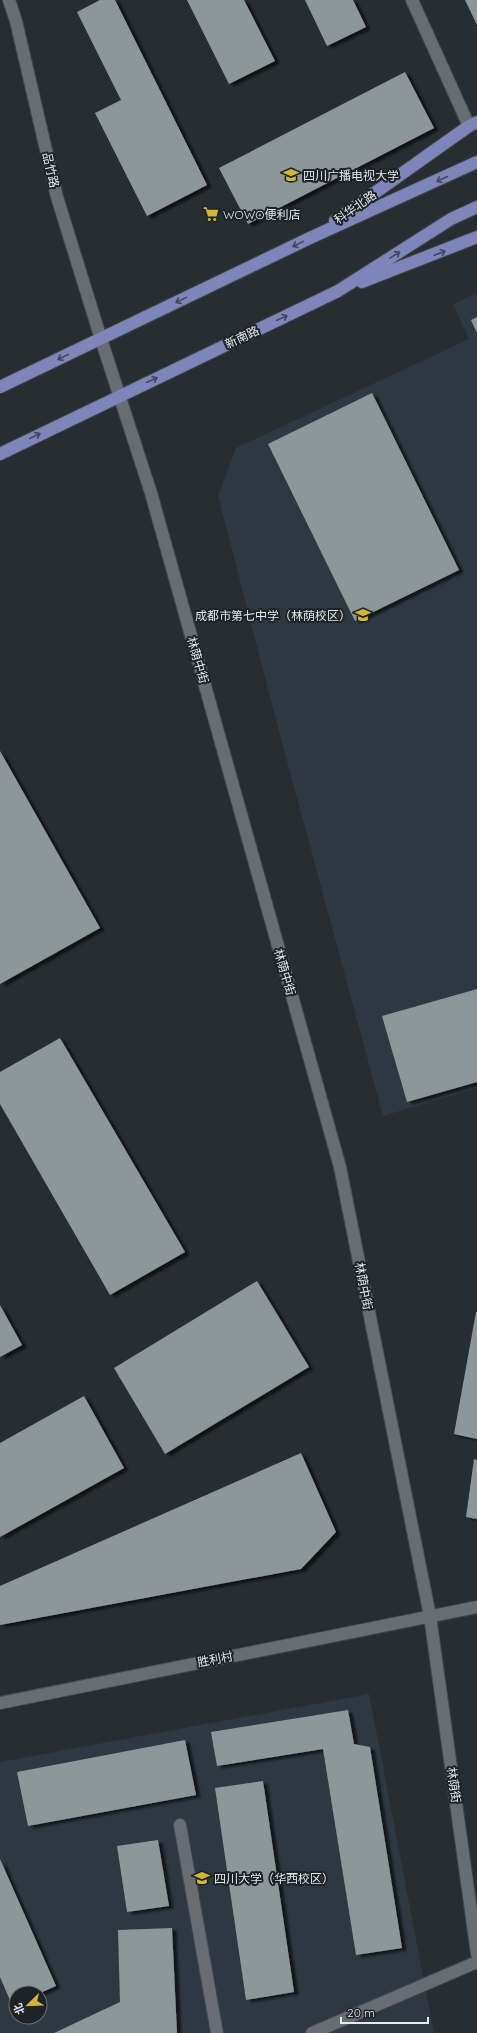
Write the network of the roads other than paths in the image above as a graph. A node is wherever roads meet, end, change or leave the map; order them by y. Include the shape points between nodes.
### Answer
1 (9, 0) edge
2 (412, 0) edge
3 (473, 124) edge
4 (477, 162) edge
5 (477, 207) edge
6 (312, 237) junction
7 (477, 237) edge
8 (338, 291) junction
9 (101, 339) junction
10 (0, 387) edge
11 (119, 395) junction
12 (0, 454) edge
13 (477, 1607) edge
14 (430, 1616) junction
15 (0, 1703) edge
16 (180, 1825) dead end
17 (477, 1954) edge
18 (477, 1962) edge
19 (217, 2033) edge
20 (312, 2033) edge

1 - 9 street, 品竹路 via 57,197
2 - 3 street
3 - 6 main road, 科华北路
4 -> 6 main road
8 -> 5 main road, 新南路 via 451,219
6 -> 9 main road
8 -> 7 main road
11 -> 8 main road, 新南路
9 -> 10 main road
9 - 11 street, 林荫中街
12 -> 11 main road, 新南路
11 - 14 street, 林荫中街 via 151,493 340,1167
13 - 14 street, 胜利村
14 - 15 street, 胜利村
14 - 17 street, 林荫街
16 - 19 street
18 - 20 street

